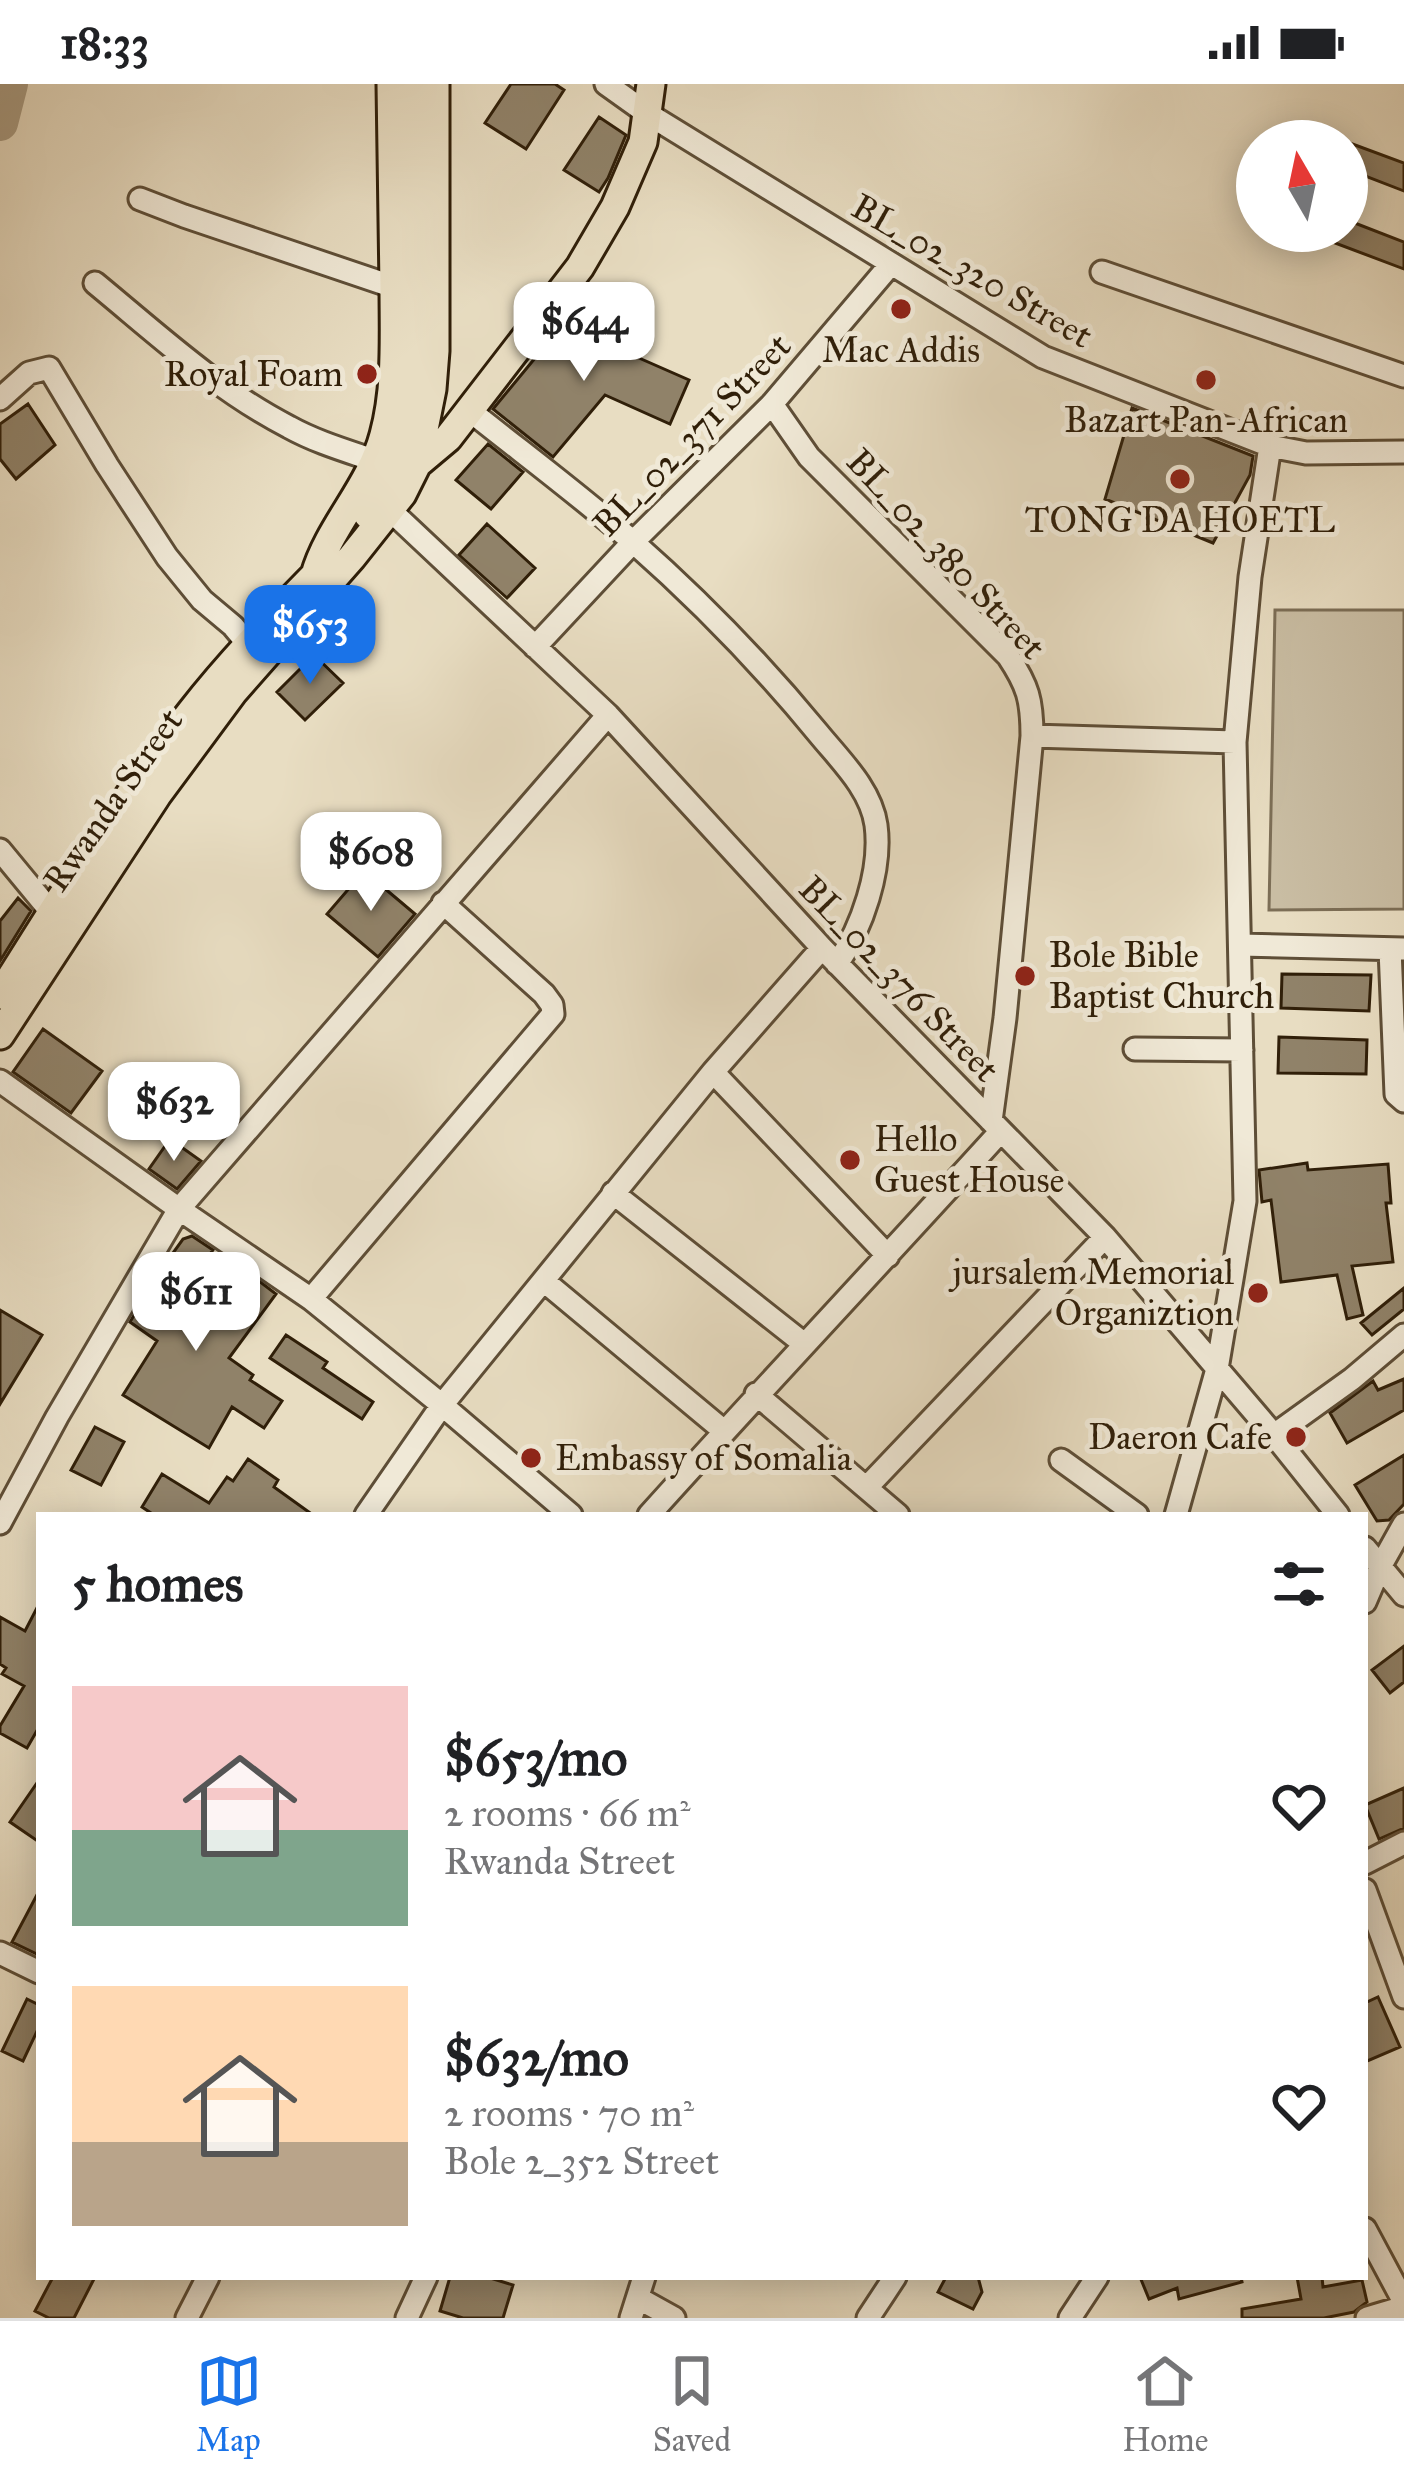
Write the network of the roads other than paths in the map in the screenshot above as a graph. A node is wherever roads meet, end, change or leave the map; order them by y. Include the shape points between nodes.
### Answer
1 (391, 84) edge
2 (415, 84) edge
3 (435, 84) edge
4 (607, 84) edge
5 (651, 84) edge
6 (647, 114) junction
7 (140, 199) dead end
8 (891, 264) junction
9 (1102, 272) dead end
10 (95, 283) dead end
11 (394, 287) junction
12 (1404, 376) edge
13 (0, 399) edge
14 (772, 404) junction
15 (469, 410) junction
16 (1270, 446) junction
17 (1404, 452) edge
18 (376, 461) junction
19 (417, 464) junction
20 (389, 510) junction
21 (633, 542) junction
22 (316, 575) junction
23 (248, 644) junction
24 (535, 647) junction
25 (608, 715) junction
26 (1032, 736) junction
27 (1235, 742) junction
28 (0, 850) edge
29 (443, 903) junction
30 (52, 913) junction
31 (1240, 945) junction
32 (1397, 949) edge
33 (830, 956) junction
34 (0, 995) edge
35 (0, 1035) edge
36 (1135, 1049) dead end
37 (1242, 1050) junction
38 (712, 1072) junction
39 (0, 1082) edge
40 (1404, 1101) edge
41 (996, 1126) junction
42 (613, 1193) junction
43 (179, 1209) junction
44 (1105, 1237) junction
45 (888, 1256) junction
46 (544, 1281) junction
47 (311, 1299) junction
48 (1404, 1335) edge
49 (803, 1343) junction
50 (1217, 1369) junction
51 (756, 1394) junction
52 (442, 1405) junction
53 (724, 1430) junction
54 (1274, 1435) junction
55 (1061, 1460) dead end
56 (867, 1487) junction
57 (368, 1512) edge
58 (567, 1512) edge
59 (652, 1512) edge
60 (895, 1512) edge
61 (1133, 1512) edge
62 (1177, 1512) edge
63 (1336, 1512) edge
64 (0, 1523) edge
65 (1404, 1525) edge
66 (1368, 1552) edge
67 (1380, 1567) junction
68 (1368, 1595) edge
69 (1404, 1595) edge
70 (1404, 1843) edge
71 (1368, 1861) edge
72 (1368, 1898) edge
73 (0, 1953) edge
74 (36, 1971) edge
75 (1403, 1989) edge
76 (1368, 2235) edge
77 (206, 2280) edge
78 (425, 2280) edge
79 (893, 2280) edge
80 (1095, 2280) edge
81 (638, 2298) edge
82 (1404, 2304) edge
83 (187, 2318) edge
84 (407, 2318) edge
85 (674, 2318) edge
86 (868, 2318) edge
87 (1070, 2318) edge
88 (1367, 2318) edge

1 - 11 main road, Rwanda Street
2 - 22 main road via 410,392 380,498
3 - 19 main road via 435,351
4 - 6 street, BL_02_320 Street
5 - 6 main road, Rwanda Street
6 - 8 street, BL_02_320 Street
6 - 15 main road, Rwanda Street via 643,142 600,236
7 - 11 street
8 - 14 street, BL_02_371 Street
8 - 16 street, BL_02_320 Street via 1043,357
9 - 12 street
10 - 18 street via 256,408
11 - 18 main road, Rwanda Street via 392,388
13 - 23 street via 29,373 49,368 167,557
14 - 21 street, BL_02_371 Street
14 - 26 street, BL_02_380 Street via 809,458 1007,656 1025,681
15 - 19 main road, Rwanda Street
15 - 21 street
16 - 17 street, BL_02_320 Street
16 - 27 street
18 - 22 main road, Rwanda Street
19 - 20 main road, Rwanda Street
20 - 24 street, BL_02_376 Street
20 - 35 main road, Rwanda Street via 191,748
21 - 24 street, BL_02_371 Street
21 - 33 street via 757,662 870,804 872,877 856,933
22 - 23 main road, Rwanda Street
23 - 30 main road, Rwanda Street via 178,729
24 - 25 street, BL_02_376 Street
25 - 29 street
25 - 33 street, BL_02_376 Street
26 - 27 street
26 - 41 street, BL_02_380 Street
27 - 31 street
28 - 30 street
29 - 43 street
29 - 47 street via 544,994 553,1014
30 - 34 main road, Rwanda Street
31 - 32 street
31 - 37 street
32 - 40 street via 1396,1094
33 - 38 street
33 - 41 street, BL_02_376 Street
36 - 37 street
37 - 50 street via 1246,1201
38 - 42 street
38 - 45 street
39 - 43 street
41 - 44 street, BL_02_376 Street
41 - 45 street
42 - 46 street
42 - 49 street
43 - 47 street
43 - 64 street
44 - 50 street, BL_02_376 Street
44 - 56 street
45 - 49 street
46 - 52 street
46 - 53 street
47 - 52 street
48 - 54 street
49 - 51 street
50 - 54 street, BL_02_376 Street
50 - 62 street
51 - 53 street
51 - 56 street
52 - 57 street
52 - 58 street
53 - 59 street
54 - 63 street, BL_02_376 Street
55 - 61 street
56 - 60 street
65 - 67 street
66 - 67 street
67 - 68 street
67 - 69 street
70 - 71 street
72 - 75 street
73 - 74 street
76 - 82 street
77 - 83 street
78 - 84 street
79 - 86 street
80 - 87 street
81 - 85 street
82 - 88 street

